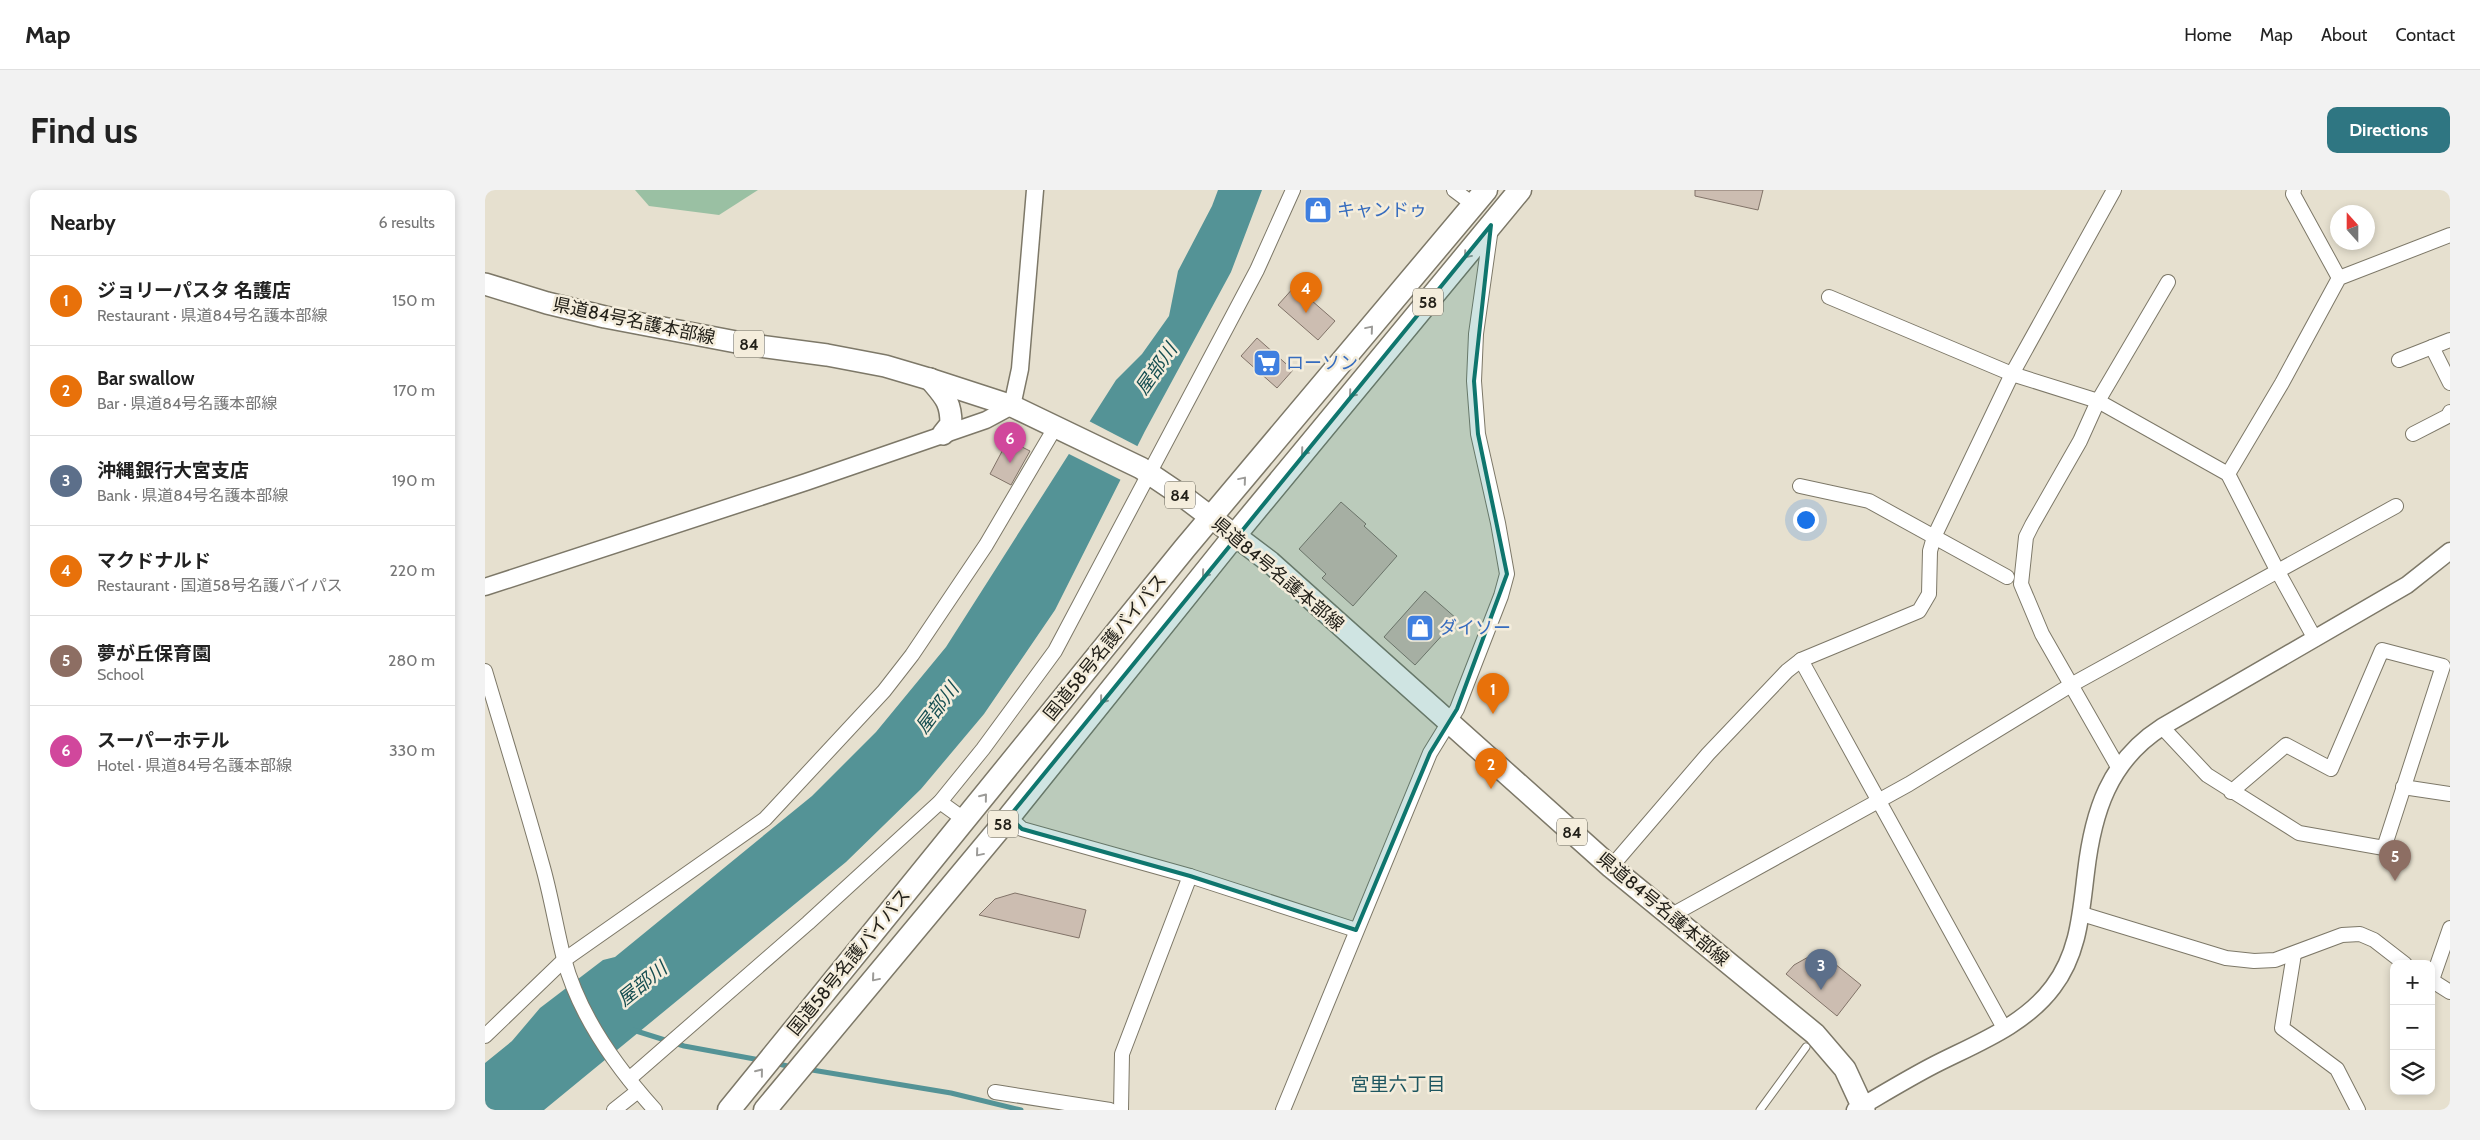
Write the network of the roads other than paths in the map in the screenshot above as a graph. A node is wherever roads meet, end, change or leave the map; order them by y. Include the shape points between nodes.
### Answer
1 (1035, 190) edge
2 (1293, 190) edge
3 (1454, 190) edge
4 (1520, 190) edge
5 (2114, 190) edge
6 (2294, 190) edge
7 (1480, 198) edge
8 (1491, 226) junction
9 (2450, 235) edge
10 (2339, 278) junction
11 (2168, 282) dead end
12 (485, 284) edge
13 (1829, 297) dead end
14 (2450, 340) edge
15 (2432, 346) junction
16 (2399, 360) dead end
17 (2012, 374) junction
18 (929, 379) junction
19 (2450, 383) edge
20 (2098, 401) junction
21 (1011, 406) junction
22 (2450, 412) edge
23 (1059, 427) junction
24 (943, 434) junction
25 (2413, 434) dead end
26 (1144, 471) junction
27 (2228, 474) junction
28 (1800, 486) dead end
29 (2395, 506) dead end
30 (1211, 517) junction
31 (1235, 535) junction
32 (1935, 537) junction
33 (2450, 551) edge
34 (2277, 570) junction
35 (2007, 578) dead end
36 (485, 587) edge
37 (2315, 639) junction
38 (1801, 660) junction
39 (485, 671) edge
40 (2071, 685) junction
41 (1448, 722) junction
42 (2162, 727) junction
43 (2118, 767) junction
44 (2403, 787) junction
45 (2231, 792) junction
46 (2450, 794) edge
47 (1879, 800) junction
48 (940, 802) junction
49 (1009, 817) junction
50 (965, 820) junction
51 (1611, 867) junction
52 (1190, 876) junction
53 (2082, 914) junction
54 (1670, 916) junction
55 (2450, 928) edge
56 (1356, 930) junction
57 (2295, 954) junction
58 (564, 960) junction
59 (2400, 960) edge
60 (2435, 971) edge
61 (2435, 982) edge
62 (2450, 992) edge
63 (2004, 1028) junction
64 (485, 1036) edge
65 (1806, 1047) dead end
66 (629, 1079) junction
67 (638, 1091) junction
68 (995, 1092) dead end
69 (1860, 1109) edge
70 (614, 1110) edge
71 (655, 1110) edge
72 (729, 1110) edge
73 (765, 1110) edge
74 (1110, 1110) edge
75 (1121, 1110) edge
76 (1283, 1110) edge
77 (1759, 1110) edge
78 (2358, 1110) edge

1 - 21 street via 1020,369
2 - 26 street via 1257,270
3 - 7 street
4 - 8 highway, 国道58号名護バイパス / 58
5 - 17 street
6 - 10 street via 2293,194
30 -> 7 highway, 国道58号名護バイパス / 58
8 -> 31 highway, 国道58号名護バイパス / 58
8 - 41 street via 1476,334 1474,381 1478,434 1507,574 1479,654 1457,709
9 - 10 street
10 - 27 street
11 - 20 street
12 - 18 main road, 県道84号名護本部線 / 84 via 605,317 885,366
13 - 17 street
14 - 15 street
15 - 16 street
15 - 19 street
17 - 20 street
17 - 32 street
18 - 21 main road, 県道84号名護本部線 / 84
18 - 24 main road via 948,400 950,407 951,424
20 - 27 street
20 - 40 street via 2026,537 2022,559 2021,584 2042,634
21 - 23 main road, 県道84号名護本部線 / 84
21 - 24 street via 986,420
22 - 25 street
23 - 26 main road, 県道84号名護本部線 / 84
23 - 58 street via 986,545 884,691 765,819
24 - 36 street
26 - 30 main road, 県道84号名護本部線 / 84
26 - 48 street via 1055,651
27 - 34 street
28 - 32 street via 1869,501
29 - 34 street
30 - 31 main road, 県道84号名護本部線 / 84
50 -> 30 highway, 国道58号名護バイパス / 58
31 - 41 main road, 県道84号名護本部線 / 84 via 1270,562
31 -> 49 highway, 国道58号名護バイパス / 58
32 - 35 street
32 - 38 street via 1930,551 1929,594 1919,611
33 - 37 street via 2407,585
34 - 37 street
34 - 40 street
37 - 42 street
38 - 47 street
38 - 51 street via 1707,754
39 - 58 street via 550,892
40 - 43 street
40 - 47 street
41 - 51 main road, 県道84号名護本部線 / 84
41 - 56 street via 1430,753
42 - 43 street via 2146,737
42 - 45 street via 2207,775
43 - 53 street via 2102,802 2093,834
44 - 45 street via 2384,848 2299,832
44 - 45 street via 2443,666 2382,650 2331,769 2286,745
44 - 46 street
47 - 54 street
47 - 63 street
48 - 50 street
48 - 66 street
49 - 52 street via 1022,830
49 -> 73 highway, 国道58号名護バイパス / 58
72 -> 50 highway, 国道58号名護バイパス / 58
51 - 54 main road, 県道84号名護本部線 / 84
52 - 56 street
52 - 75 street via 1122,1054
53 - 57 street via 2226,958 2275,960
53 - 63 street via 2074,947 2054,986 2025,1016
54 - 69 main road, 県道84号名護本部線 / 84 via 1826,1044 1848,1075
55 - 60 street
56 - 76 street
57 - 59 street via 2342,935 2360,934 2374,940
57 - 78 street via 2283,1028 2337,1069
58 - 64 street
58 - 66 street via 591,1023
61 - 62 street
63 - 69 street
65 - 77 lane
66 - 67 street
67 - 70 street
67 - 71 street
68 - 74 street

